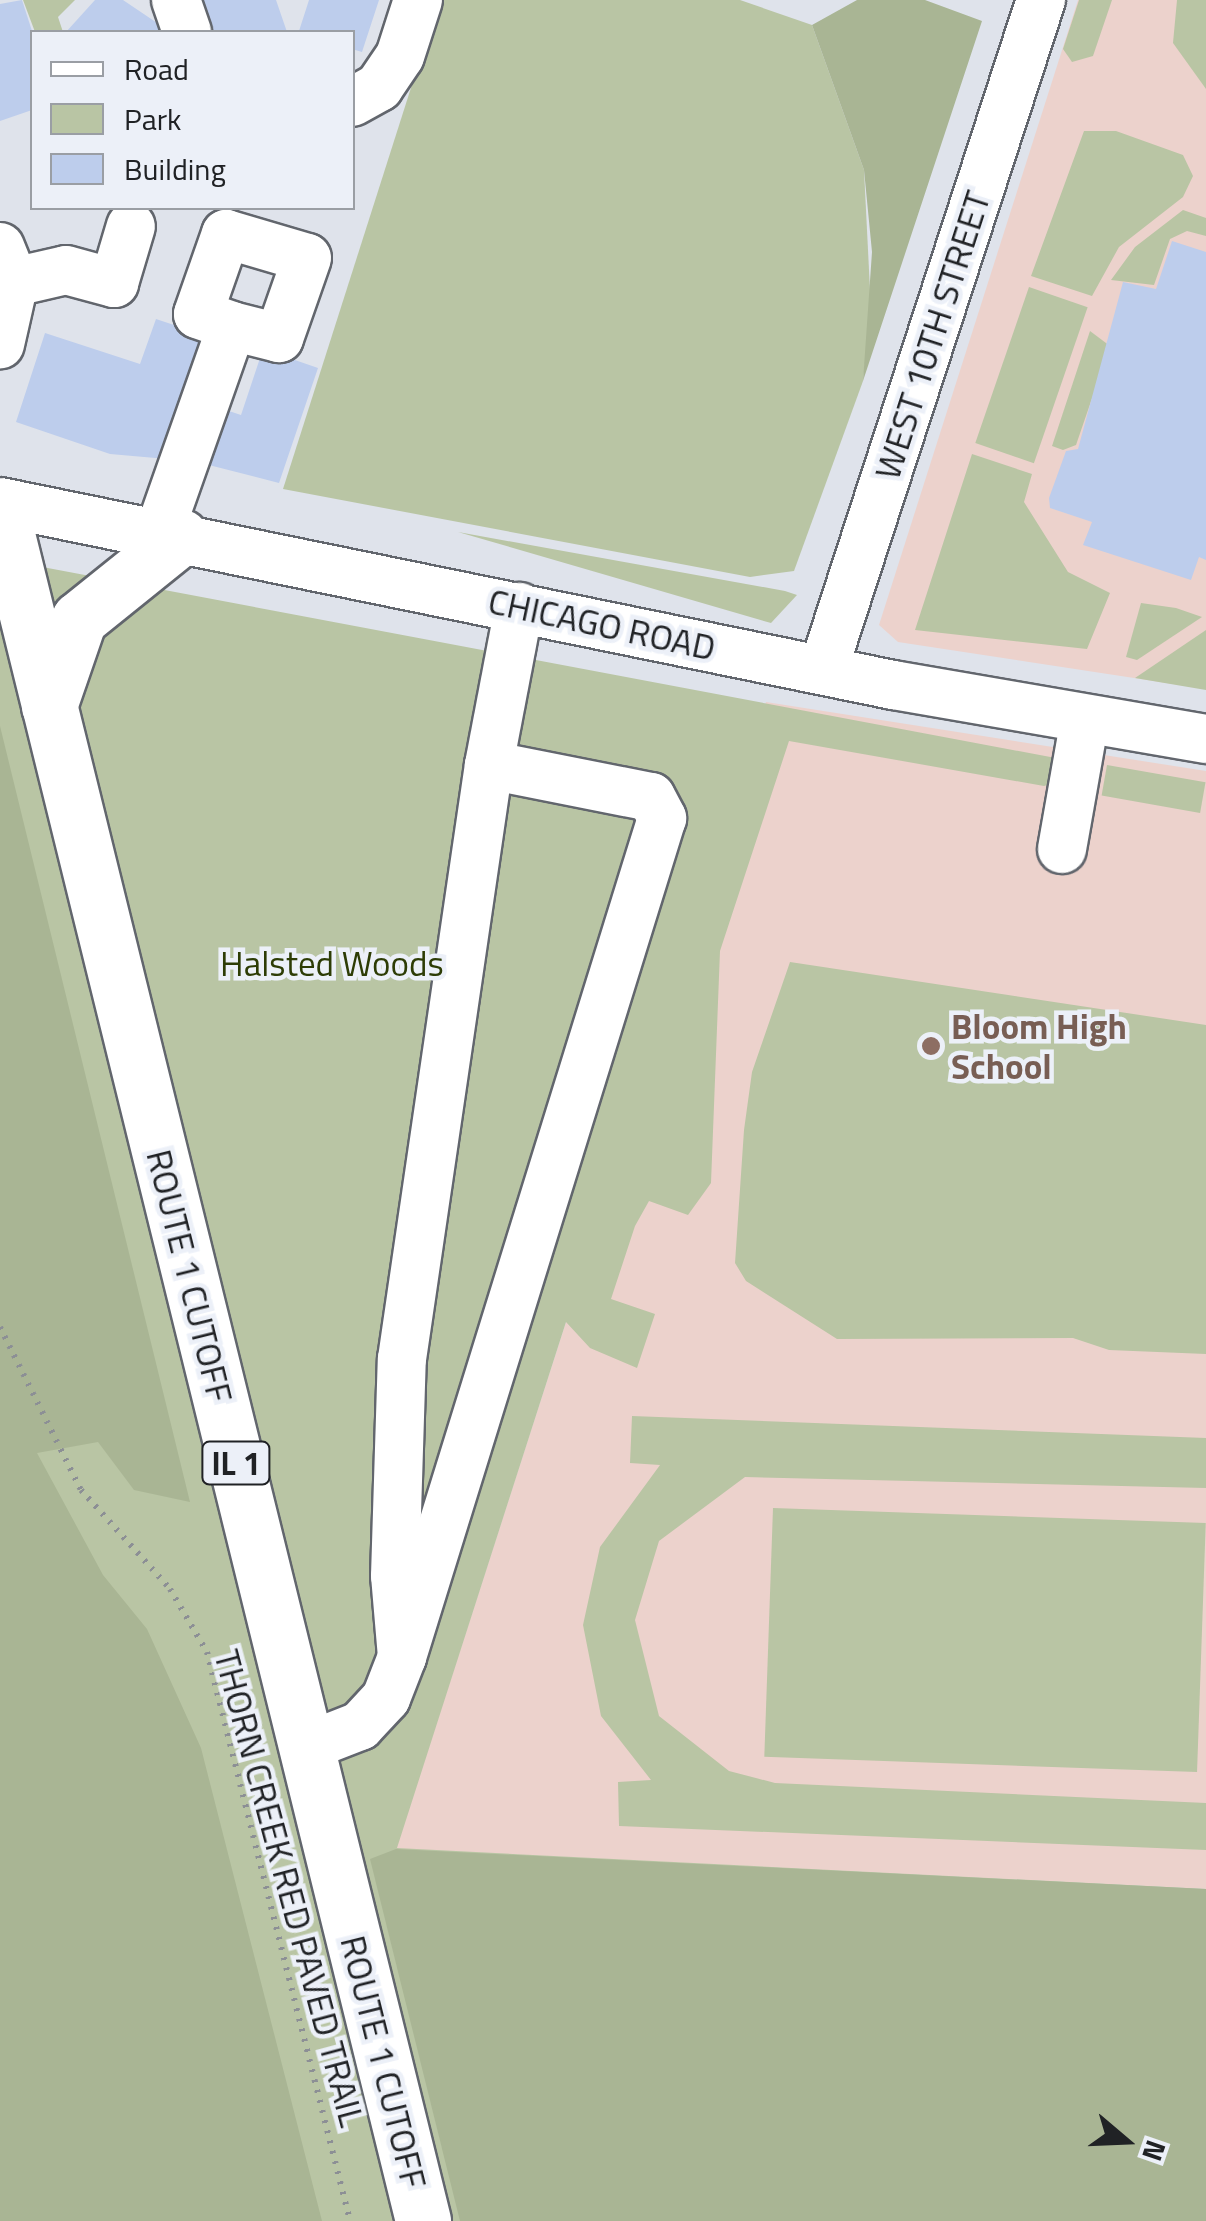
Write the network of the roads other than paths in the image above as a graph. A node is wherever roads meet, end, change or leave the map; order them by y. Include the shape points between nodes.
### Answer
1 (176, 0) edge
2 (418, 0) edge
3 (1041, 0) edge
4 (186, 30) edge
5 (355, 100) edge
6 (131, 226) dead end
7 (7, 264) edge
8 (232, 326) dead end
9 (0, 344) edge
10 (0, 504) edge
11 (170, 535) junction
12 (518, 607) junction
13 (823, 670) junction
14 (49, 706) junction
15 (1085, 718) junction
16 (1206, 739) edge
17 (489, 765) junction
18 (1062, 849) dead end
19 (402, 1657) junction
20 (306, 1747) junction
21 (423, 2221) edge

1 - 4 street
2 - 5 street via 400,56 378,87
3 - 13 street, WEST 10TH STREET
6 - 7 street via 114,283
7 - 9 street
8 - 11 street
10 - 11 street, CHICAGO ROAD
10 - 14 main road, ROUTE 1 CUTOFF / IL 1
11 - 12 street, CHICAGO ROAD
11 - 14 main road via 79,619
12 - 13 street, CHICAGO ROAD
12 - 17 street
13 - 15 street, CHICAGO ROAD
14 - 20 main road, ROUTE 1 CUTOFF / IL 1
15 - 16 street, CHICAGO ROAD
15 - 18 street
17 - 19 street via 402,1359 395,1576
17 - 19 street via 651,797 662,818
19 - 20 street via 386,1698 360,1726
20 - 21 main road, ROUTE 1 CUTOFF / IL 1

